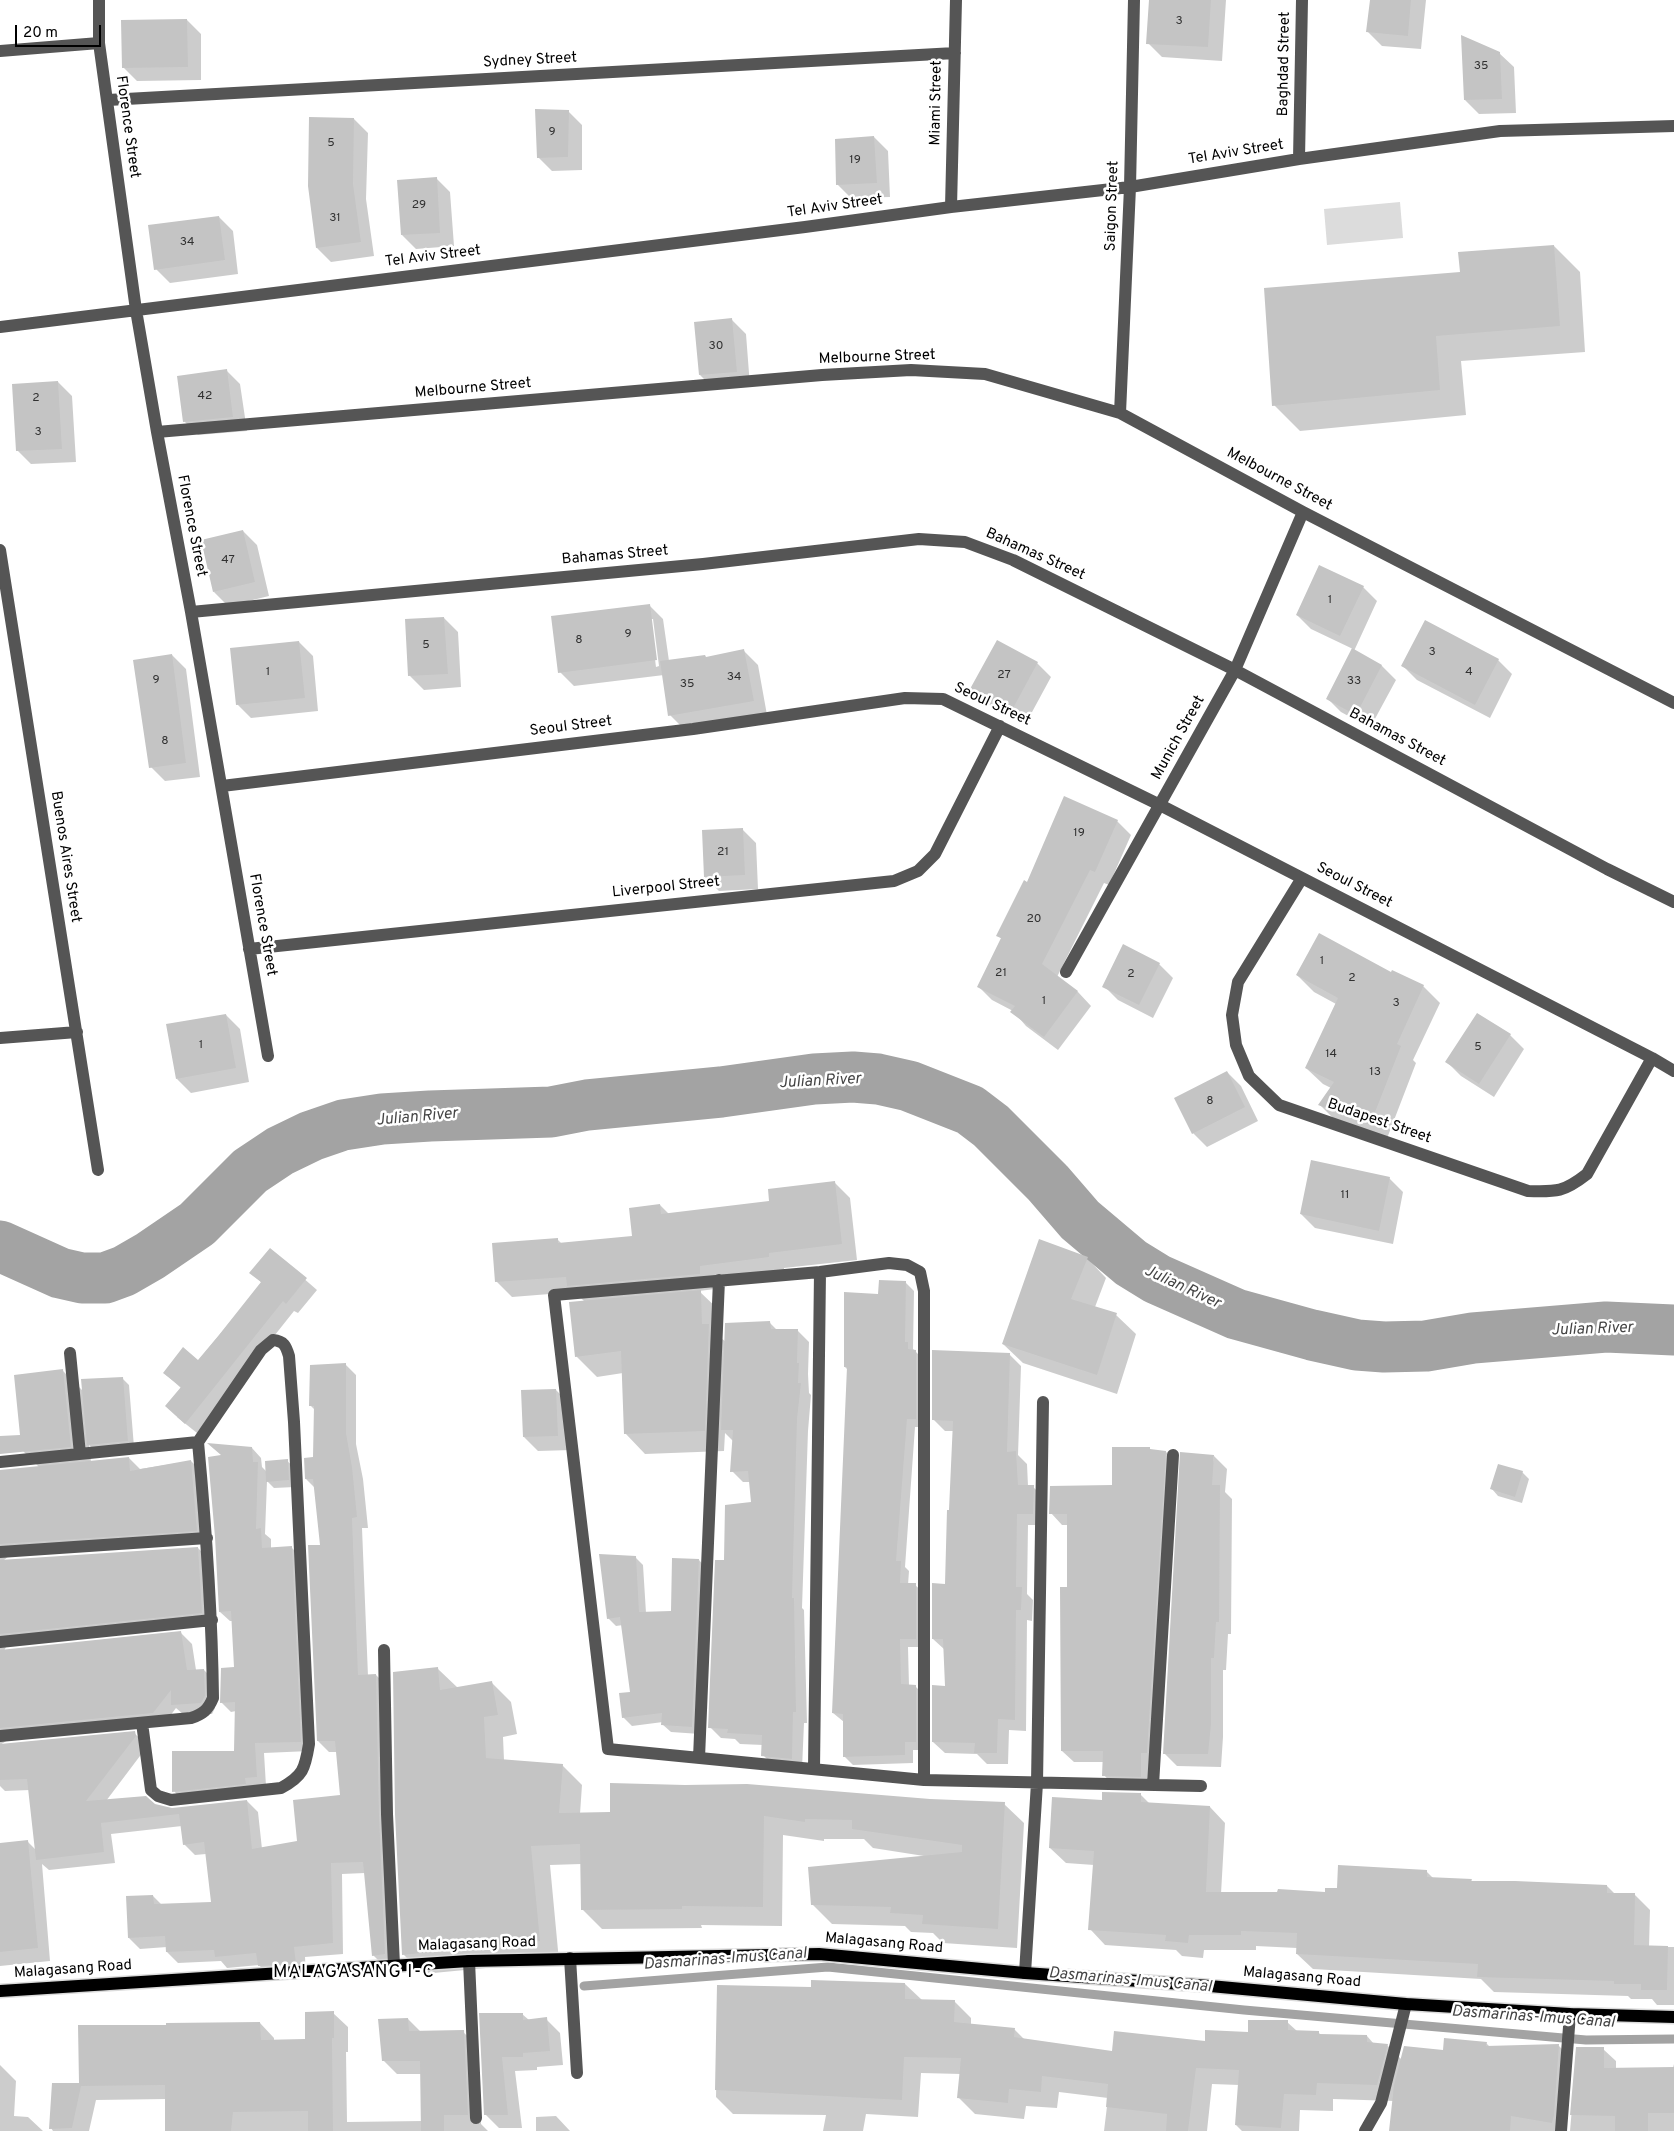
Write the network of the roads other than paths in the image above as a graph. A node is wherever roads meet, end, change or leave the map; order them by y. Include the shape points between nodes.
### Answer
1 (99, 0) edge
2 (956, 0) edge
3 (1134, 0) edge
4 (1302, 0) edge
5 (99, 43) junction
6 (0, 52) edge
7 (955, 53) junction
8 (108, 100) junction
9 (1674, 126) edge
10 (1299, 159) junction
11 (1130, 187) junction
12 (951, 207) junction
13 (136, 310) junction
14 (0, 327) edge
15 (1120, 413) junction
16 (157, 432) junction
17 (1304, 512) junction
18 (0, 550) edge
19 (191, 612) junction
20 (1235, 670) junction
21 (1674, 703) edge
22 (1000, 726) junction
23 (222, 786) junction
24 (1160, 805) junction
25 (1302, 878) junction
26 (1674, 902) edge
27 (249, 949) junction
28 (1066, 972) dead end
29 (77, 1032) junction
30 (0, 1038) edge
31 (268, 1056) dead end
32 (1652, 1058) junction
33 (1674, 1071) edge
34 (98, 1170) dead end
35 (820, 1272) junction
36 (719, 1280) junction
37 (70, 1353) dead end
38 (1043, 1402) dead end
39 (198, 1442) junction
40 (80, 1454) junction
41 (1173, 1455) dead end
42 (0, 1462) edge
43 (207, 1538) junction
44 (0, 1552) edge
45 (212, 1620) junction
46 (0, 1642) edge
47 (384, 1650) dead end
48 (142, 1723) junction
49 (0, 1736) edge
50 (699, 1758) junction
51 (814, 1769) junction
52 (924, 1780) junction
53 (1037, 1783) junction
54 (1153, 1786) junction
55 (1201, 1786) dead end
56 (570, 1958) junction
57 (468, 1961) junction
58 (394, 1965) junction
59 (1026, 1973) junction
60 (0, 1991) edge
61 (1406, 2004) junction
62 (1570, 2014) junction
63 (1674, 2017) edge
64 (577, 2073) dead end
65 (476, 2118) dead end
66 (1365, 2131) edge
67 (1561, 2131) edge

1 - 5 street, Florence Street
2 - 7 street, Miami Street
3 - 11 street, Saigon Street
4 - 10 street, Baghdad Street
5 - 6 street
5 - 8 street, Florence Street
7 - 8 street, Sydney Street
7 - 12 street, Miami Street
8 - 13 street, Florence Street
9 - 10 street, Tel Aviv Street via 1500,131
10 - 11 street, Tel Aviv Street
11 - 12 street, Tel Aviv Street
11 - 15 street, Saigon Street
12 - 13 street, Tel Aviv Street via 805,228
13 - 14 street, Tel Aviv Street
13 - 16 street, Florence Street
15 - 16 street, Melbourne Street via 985,374 911,370
15 - 17 street, Melbourne Street
16 - 19 street, Florence Street
17 - 20 street, Munich Street
17 - 21 street, Melbourne Street
18 - 29 street, Buenos Aires Street
19 - 20 street, Bahamas Street via 703,564 919,539 965,542 1013,560
19 - 23 street, Florence Street
20 - 24 street, Munich Street
20 - 26 street, Bahamas Street
22 - 23 street, Seoul Street via 943,699 906,698 693,728
22 - 24 street, Seoul Street
22 - 27 street, Liverpool Street via 935,854 918,871 894,880
23 - 27 street, Florence Street
24 - 25 street, Seoul Street
24 - 28 street, Munich Street
25 - 32 street, Seoul Street
25 - 32 street, Budapest Street via 1238,982 1232,1015 1236,1045 1249,1076 1279,1104 1528,1191 1555,1192 1571,1187 1587,1174
27 - 31 street, Florence Street
29 - 30 street
29 - 34 street, Buenos Aires Street
32 - 33 street, Seoul Street
35 - 36 street
35 - 51 street
35 - 52 street via 889,1263 907,1265 920,1272 924,1290
36 - 50 street
36 - 50 street via 554,1295 608,1750
37 - 40 street
38 - 53 street
39 - 40 street
39 - 43 street
39 - 48 street via 260,1350 273,1340 286,1346 294,1422 309,1744 305,1767 296,1780 281,1788 171,1800 151,1790
40 - 42 street
41 - 54 street
43 - 44 street
43 - 45 street
45 - 46 street
45 - 48 street via 213,1698 209,1708 191,1718
47 - 58 street
48 - 49 street
50 - 51 street
51 - 52 street
52 - 53 street
53 - 54 street
53 - 59 street
54 - 55 street
56 - 57 main road, Malagasang Road
56 - 59 main road, Malagasang Road via 819,1954
56 - 64 street
57 - 58 main road, Malagasang Road
57 - 65 street
58 - 60 main road, Malagasang Road
59 - 61 main road, Malagasang Road
61 - 62 main road, Malagasang Road
61 - 66 street via 1381,2103
62 - 63 main road, Malagasang Road
62 - 67 street

